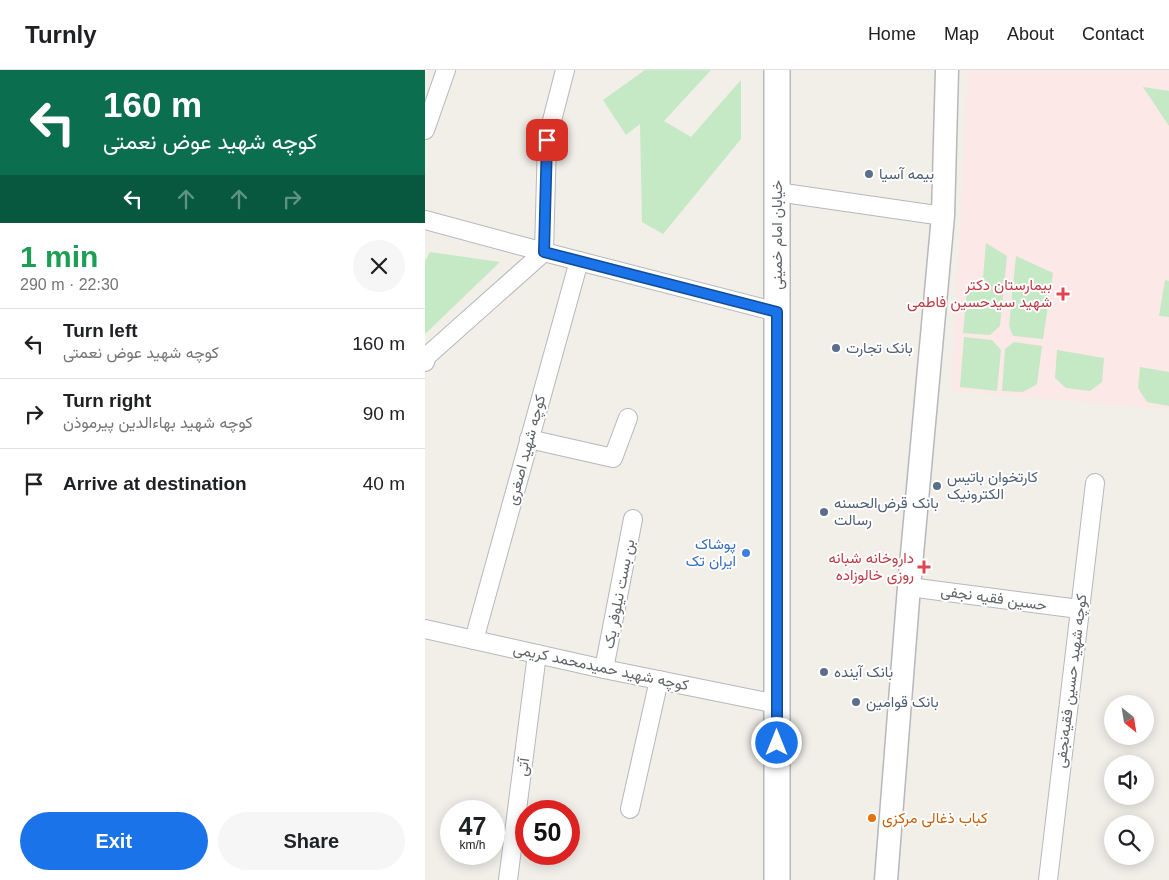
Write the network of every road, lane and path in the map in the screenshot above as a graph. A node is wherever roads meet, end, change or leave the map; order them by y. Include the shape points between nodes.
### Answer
1 (446, 70) edge
2 (565, 70) edge
3 (777, 70) edge
4 (947, 70) edge
5 (425, 130) edge
6 (777, 192) junction
7 (943, 216) junction
8 (425, 220) edge
9 (544, 252) junction
10 (579, 261) junction
11 (777, 312) junction
12 (425, 362) edge
13 (628, 418) dead end
14 (529, 439) junction
15 (1095, 483) dead end
16 (633, 519) dead end
17 (909, 587) junction
18 (1079, 609) junction
19 (425, 629) edge
20 (474, 640) junction
21 (537, 654) junction
22 (604, 669) junction
23 (659, 680) junction
24 (777, 704) junction
25 (630, 809) dead end
26 (508, 880) edge
27 (777, 880) edge
28 (886, 880) edge
29 (1048, 880) edge

1 - 5 street
2 - 9 street via 547,140
3 - 6 main road, خیابان امام خمینی
4 - 7 street
6 - 7 street
6 - 11 main road, خیابان امام خمینی
7 - 17 street
8 - 9 street
9 - 10 street
9 - 12 street via 427,356
10 - 11 street
10 - 14 street, کوچه شهید اصغری
11 - 24 main road, خیابان امام خمینی
13 - 14 street via 613,458
14 - 20 street, کوچه شهید اصغری
15 - 18 street, کوچه شهید حسین فقیه‌نجفی
16 - 22 street, بن بست نیلوفر یک
17 - 18 street, حسین فقیه نجفی
17 - 28 street
18 - 29 street, کوچه شهید حسین فقیه‌نجفی
19 - 20 street, کوچه شهید حمیدمحمد کریمی
20 - 21 street, کوچه شهید حمیدمحمد کریمی
21 - 22 street, کوچه شهید حمیدمحمد کریمی
21 - 26 street, آتی
22 - 23 street, کوچه شهید حمیدمحمد کریمی
23 - 24 street, کوچه شهید حمیدمحمد کریمی
23 - 25 street
24 - 27 main road, خیابان امام خمینی

